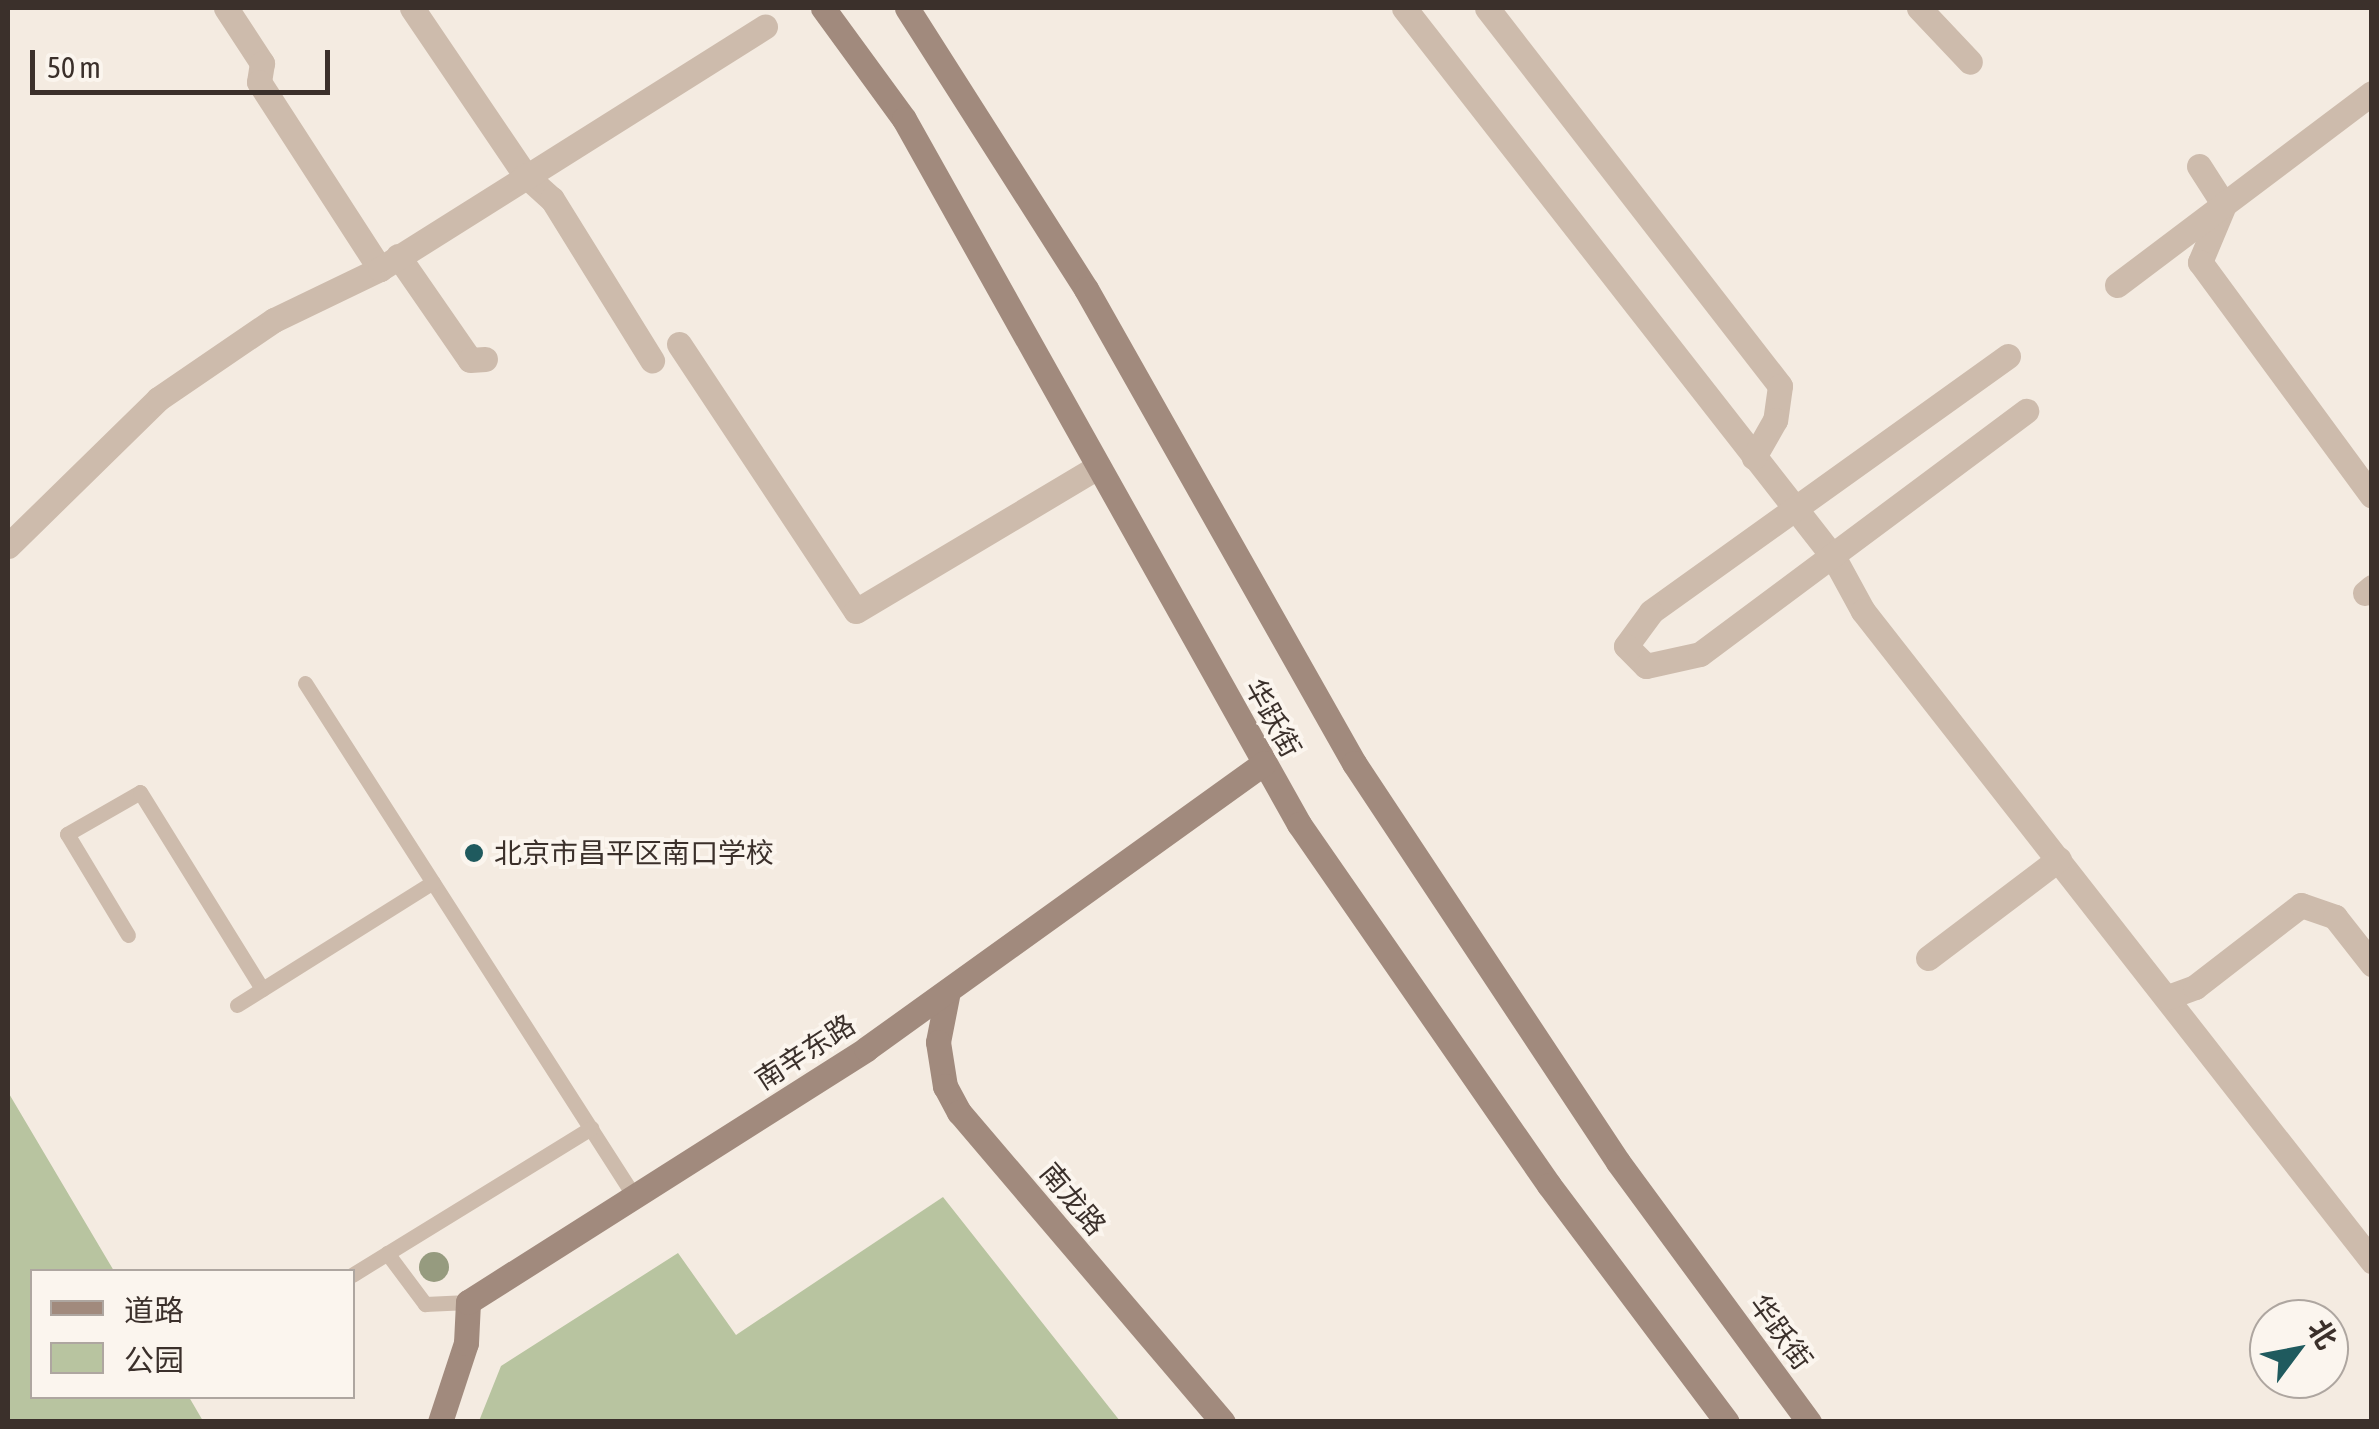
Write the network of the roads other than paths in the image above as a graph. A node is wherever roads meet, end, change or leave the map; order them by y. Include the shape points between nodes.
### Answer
1 (226, 8) edge
2 (412, 8) edge
3 (823, 8) edge
4 (907, 8) edge
5 (1404, 8) edge
6 (1487, 8) edge
7 (1919, 8) edge
8 (765, 27) dead end
9 (1970, 62) dead end
10 (2372, 94) edge
11 (2199, 166) dead end
12 (525, 175) junction
13 (2224, 205) junction
14 (389, 262) junction
15 (2117, 286) dead end
16 (680, 344) dead end
17 (2008, 356) dead end
18 (486, 359) dead end
19 (652, 360) dead end
20 (2026, 412) dead end
21 (1754, 457) junction
22 (1098, 467) junction
23 (2372, 496) edge
24 (1797, 512) junction
25 (8, 546) edge
26 (1834, 558) junction
27 (306, 683) dead end
28 (1264, 763) junction
29 (2060, 859) junction
30 (433, 882) junction
31 (128, 935) dead end
32 (1928, 958) dead end
33 (2372, 964) edge
34 (262, 989) junction
35 (948, 991) junction
36 (2168, 997) junction
37 (237, 1004) dead end
38 (590, 1128) junction
39 (634, 1196) junction
40 (388, 1253) junction
41 (2372, 1261) edge
42 (355, 1273) edge
43 (468, 1302) junction
44 (440, 1422) edge
45 (1223, 1422) edge
46 (1727, 1422) edge
47 (1810, 1422) edge

1 - 14 street via 262,63 259,82
2 - 12 street
3 - 22 street, 华跃街 via 904,119
4 - 47 street, 华跃街 via 1086,289 1354,764 1618,1162
5 - 21 street
6 - 21 street via 1780,386 1774,420
7 - 9 street
8 - 12 street
10 - 13 street
11 - 13 street
12 - 14 street
12 - 19 street via 552,199
13 - 15 street
13 - 23 street via 2200,262
14 - 18 street via 470,360
14 - 25 street via 274,320 158,399
16 - 22 street via 856,610
17 - 24 street
20 - 26 street
21 - 24 street
22 - 28 street, 华跃街
24 - 26 street
24 - 26 street via 1651,612 1626,646 1646,666 1700,654
26 - 29 street via 1863,611
27 - 30 lane
28 - 35 street, 南辛东路
28 - 46 street, 华跃街 via 1537,1169
29 - 32 street
29 - 36 street
30 - 34 lane
30 - 38 lane
31 - 34 lane via 67,834 140,792
33 - 36 street via 2336,917 2301,905 2195,987
34 - 37 lane
35 - 39 street, 南辛东路
35 - 45 street, 南龙路 via 938,1042 945,1086 959,1112
36 - 41 street
38 - 39 lane
38 - 40 lane
39 - 43 street, 南辛东路
40 - 42 lane
40 - 43 lane via 425,1304
43 - 44 street via 466,1343

